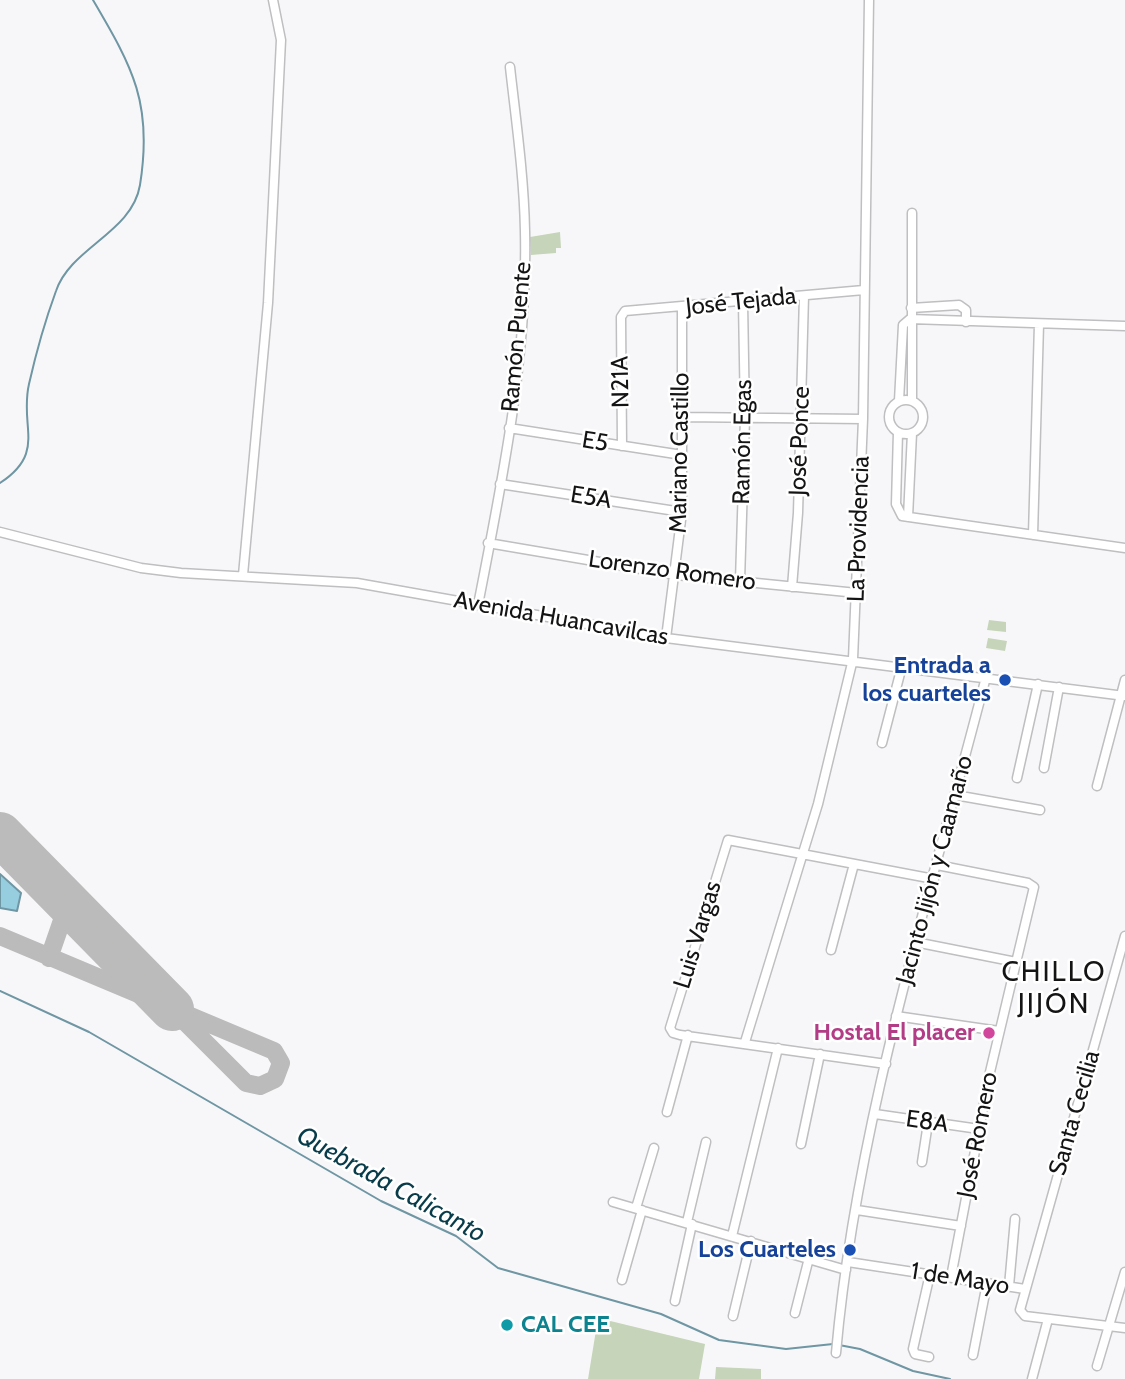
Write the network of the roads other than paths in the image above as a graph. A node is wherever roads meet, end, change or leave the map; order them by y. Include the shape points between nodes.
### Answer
1 (273, 0) edge
2 (869, 0) edge
3 (510, 67) dead end
4 (912, 213) dead end
5 (864, 290) junction
6 (804, 296) junction
7 (743, 302) junction
8 (682, 308) junction
9 (911, 308) junction
10 (621, 317) joint
11 (910, 319) junction
12 (966, 322) junction
13 (1039, 324) junction
14 (1125, 327) edge
15 (899, 401) junction
16 (912, 401) junction
17 (682, 417) junction
18 (745, 418) junction
19 (801, 418) junction
20 (863, 419) junction
21 (509, 428) junction
22 (898, 432) junction
23 (912, 433) junction
24 (622, 446) junction
25 (682, 455) junction
26 (500, 484) junction
27 (682, 512) junction
28 (908, 517) junction
29 (0, 532) edge
30 (1033, 535) junction
31 (488, 543) junction
32 (1125, 548) edge
33 (243, 575) junction
34 (676, 575) junction
35 (740, 581) junction
36 (792, 587) junction
37 (857, 593) junction
38 (478, 605) junction
39 (666, 638) junction
40 (853, 659) junction
41 (902, 666) junction
42 (986, 677) junction
43 (1125, 680) edge
44 (1038, 684) junction
45 (1059, 687) junction
46 (1123, 696) edge
47 (883, 743) dead end
48 (1044, 768) dead end
49 (1017, 778) dead end
50 (1097, 786) dead end
51 (955, 795) junction
52 (1040, 810) dead end
53 (802, 855) junction
54 (853, 864) junction
55 (937, 865) junction
56 (934, 879) junction
57 (1125, 936) edge
58 (915, 942) junction
59 (831, 950) dead end
60 (1016, 962) junction
61 (896, 1016) junction
62 (999, 1031) junction
63 (688, 1035) junction
64 (745, 1042) junction
65 (778, 1048) junction
66 (820, 1054) junction
67 (886, 1064) junction
68 (667, 1112) dead end
69 (876, 1114) junction
70 (928, 1123) junction
71 (979, 1129) junction
72 (706, 1142) dead end
73 (801, 1144) dead end
74 (654, 1148) dead end
75 (922, 1162) dead end
76 (613, 1202) dead end
77 (639, 1209) junction
78 (857, 1210) junction
79 (1015, 1219) dead end
80 (689, 1223) junction
81 (961, 1226) junction
82 (732, 1236) junction
83 (751, 1241) junction
84 (809, 1258) junction
85 (847, 1266) junction
86 (1125, 1272) edge
87 (930, 1274) junction
88 (951, 1277) junction
89 (622, 1280) dead end
90 (988, 1283) junction
91 (1009, 1286) junction
92 (1025, 1289) junction
93 (675, 1301) dead end
94 (794, 1313) dead end
95 (733, 1316) dead end
96 (1048, 1319) junction
97 (1108, 1326) junction
98 (1125, 1328) edge
99 (836, 1350) dead end
100 (973, 1355) dead end
101 (929, 1357) dead end
102 (1097, 1366) dead end
103 (1032, 1379) edge

1 - 33 street via 281,40 268,303
2 - 5 street, La Providencia
3 - 21 street, Ramón Puente via 525,232 523,305
4 - 9 street
5 - 6 street, José Tejada
5 - 20 street, La Providencia
6 - 7 street, José Tejada
6 - 19 street, José Ponce
7 - 8 street, José Tejada
7 - 18 street, Ramón Egas
8 - 10 street, José Tejada via 625,311
8 - 17 street, Mariano Castillo
9 - 11 street
9 - 12 street via 959,305 966,310
10 - 24 street, N21A
11 - 12 street
11 - 15 street via 903,325
11 - 16 street
12 - 13 street
13 - 14 street
13 - 30 street
15 - 16 street
15 - 22 street via 889,416
16 - 23 street via 923,417
17 - 18 street
17 - 25 street, Mariano Castillo
18 - 19 street
18 - 35 street, Ramón Egas
19 - 20 street
19 - 36 street, José Ponce
20 - 37 street, La Providencia
21 - 24 street, E5
21 - 26 street, Ramón Puente
22 - 23 street
22 - 28 street via 896,504 902,516
23 - 28 street
24 - 25 street, E5
25 - 27 street, Mariano Castillo
26 - 27 street, E5A
26 - 31 street, Ramón Puente
27 - 34 street, Mariano Castillo
28 - 30 street
29 - 33 street, Avenida Huancavilcas via 141,568
30 - 32 street
31 - 34 street, Lorenzo Romero
31 - 38 street, Ramón Puente
33 - 38 street, Avenida Huancavilcas via 357,583
34 - 35 street, Lorenzo Romero
34 - 39 street, Mariano Castillo
35 - 36 street, Lorenzo Romero
36 - 37 street, Lorenzo Romero
37 - 40 street, La Providencia
38 - 39 street, Avenida Huancavilcas
39 - 40 street, Avenida Huancavilcas
40 - 41 street, Avenida Huancavilcas
40 - 53 street, La Providencia
41 - 42 street, Avenida Huancavilcas
41 - 47 street
42 - 44 street, Avenida Huancavilcas
42 - 51 street, Jacinto Jijón y Caamaño
43 - 46 street
44 - 45 street, Avenida Huancavilcas
44 - 49 street
45 - 46 street, Avenida Huancavilcas
45 - 48 street
46 - 50 street
51 - 52 street
51 - 55 street, Jacinto Jijón y Caamaño
53 - 54 street
53 - 63 street, Luis Vargas via 740,840 726,841 670,1028 673,1033
53 - 64 street, La Providencia
54 - 56 street
54 - 59 street
55 - 56 street, Jacinto Jijón y Caamaño
55 - 60 street, José Romero via 1032,884
56 - 58 street, Jacinto Jijón y Caamaño
57 - 92 street, Santa Cecilia
58 - 60 street
58 - 61 street, Jacinto Jijón y Caamaño
60 - 62 street, José Romero
61 - 62 street
61 - 67 street, Jacinto Jijón y Caamaño
62 - 71 street, José Romero
63 - 64 street
63 - 68 street
64 - 65 street
65 - 66 street
65 - 82 street
66 - 67 street
66 - 73 street
67 - 69 street, Jacinto Jijón y Caamaño
69 - 70 street, E8A
69 - 78 street, Jacinto Jijón y Caamaño
70 - 71 street, E8A
70 - 75 street
71 - 81 street, José Romero
72 - 80 street
74 - 77 street
76 - 77 street, 1 de Mayo
77 - 80 street, 1 de Mayo
77 - 89 street
78 - 81 street
78 - 85 street, Jacinto Jijón y Caamaño
79 - 91 street
80 - 82 street, 1 de Mayo
80 - 93 street
81 - 88 street, José Romero
82 - 83 street, 1 de Mayo
83 - 84 street, 1 de Mayo
83 - 95 street
84 - 85 street, 1 de Mayo
84 - 94 street
85 - 87 street, 1 de Mayo
85 - 99 street, Jacinto Jijón y Caamaño
86 - 97 street
87 - 88 street, 1 de Mayo
87 - 101 street via 913,1349 915,1354
88 - 90 street, 1 de Mayo
90 - 91 street, 1 de Mayo
90 - 100 street
91 - 92 street, 1 de Mayo
92 - 96 street, 1 de Mayo via 1022,1315
96 - 97 street, 1 de Mayo
96 - 103 street
97 - 98 street, 1 de Mayo
97 - 102 street

